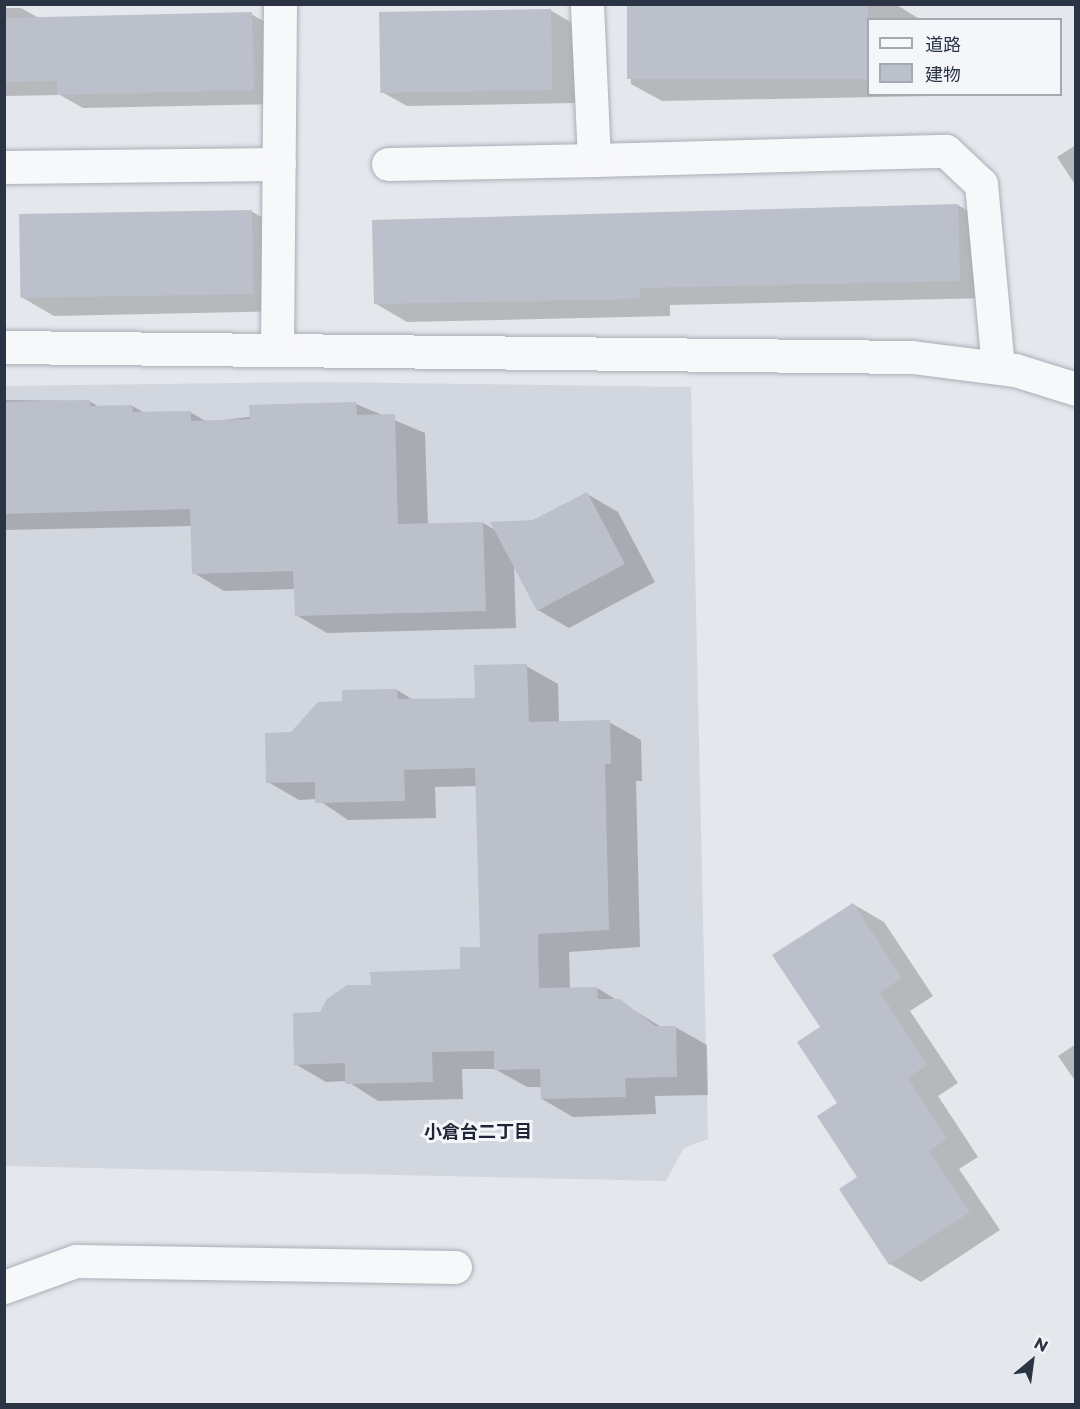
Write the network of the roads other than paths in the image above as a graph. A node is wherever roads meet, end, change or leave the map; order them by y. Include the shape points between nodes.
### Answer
1 (280, 4) edge
2 (587, 4) edge
3 (594, 160) junction
4 (279, 164) junction
5 (388, 164) dead end
6 (4, 167) edge
7 (4, 348) edge
8 (277, 350) junction
9 (998, 367) junction
10 (1076, 389) edge
11 (455, 1267) dead end
12 (4, 1287) edge

1 - 4 street
2 - 3 street
3 - 5 street
3 - 9 street via 946,151 981,184
4 - 6 street
4 - 8 street
7 - 8 street
8 - 9 street via 912,357
9 - 10 street
11 - 12 street via 76,1261

